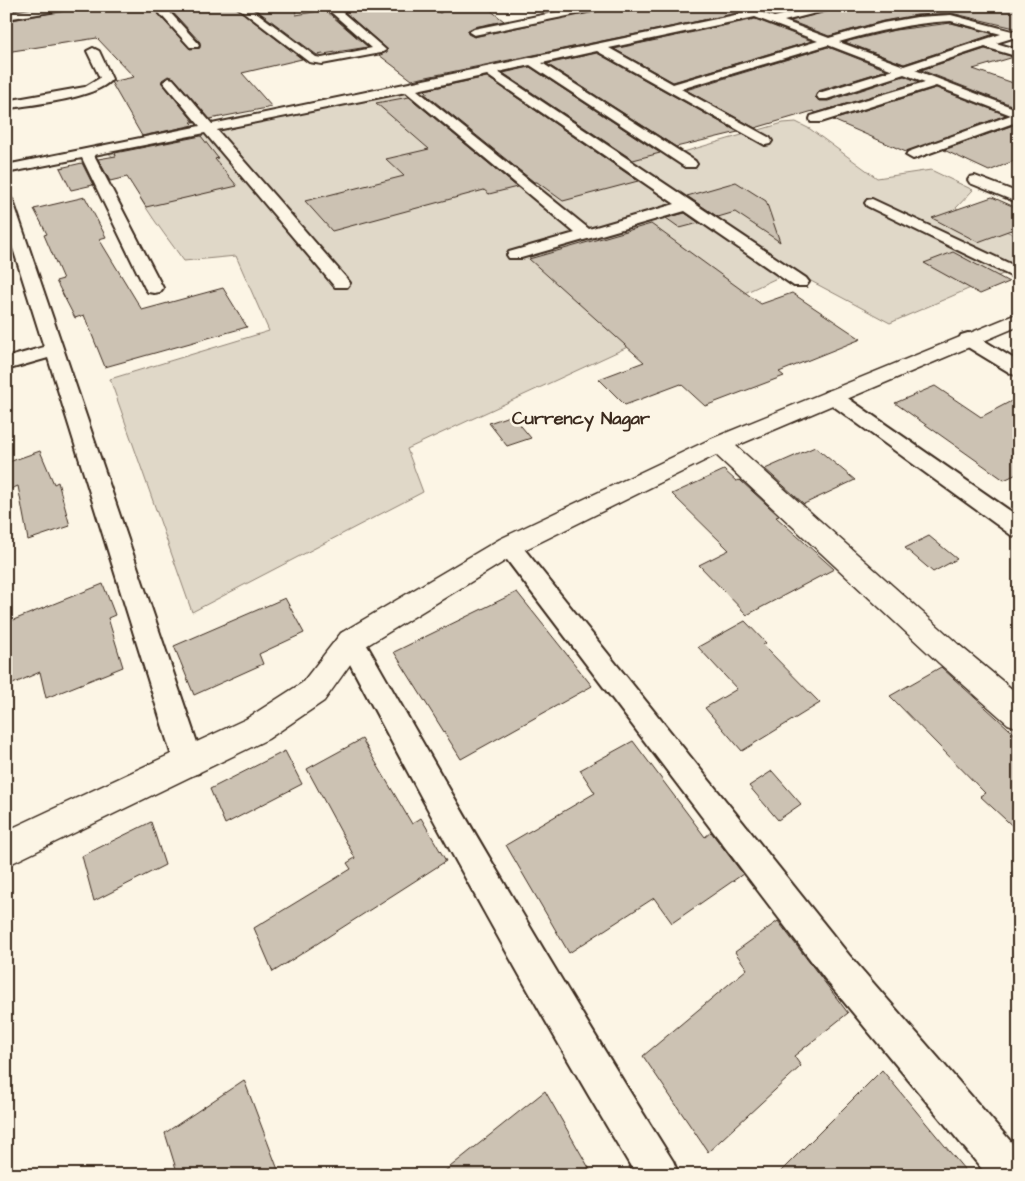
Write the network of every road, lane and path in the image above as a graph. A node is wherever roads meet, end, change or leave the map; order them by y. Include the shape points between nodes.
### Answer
1 (69, 6) edge
2 (158, 6) edge
3 (241, 6) edge
4 (329, 6) edge
5 (602, 6) edge
6 (736, 6) edge
7 (839, 6) edge
8 (819, 8) edge
9 (756, 14) junction
10 (6, 16) edge
11 (771, 21) junction
12 (474, 32) dead end
13 (1016, 33) edge
14 (827, 42) junction
15 (987, 44) junction
16 (194, 46) dead end
17 (600, 48) junction
18 (92, 51) dead end
19 (1019, 54) edge
20 (533, 62) junction
21 (904, 70) junction
22 (489, 71) junction
23 (169, 82) dead end
24 (934, 83) junction
25 (408, 88) junction
26 (672, 88) junction
27 (823, 96) dead end
28 (6, 105) edge
29 (1019, 115) edge
30 (816, 119) dead end
31 (209, 127) junction
32 (765, 141) dead end
33 (86, 153) junction
34 (913, 155) dead end
35 (690, 164) dead end
36 (6, 169) edge
37 (975, 180) dead end
38 (1019, 199) edge
39 (6, 201) edge
40 (872, 203) dead end
41 (688, 205) junction
42 (587, 235) junction
43 (14, 247) edge
44 (515, 255) dead end
45 (1019, 275) edge
46 (800, 282) dead end
47 (341, 284) dead end
48 (154, 288) dead end
49 (1019, 319) edge
50 (968, 339) junction
51 (55, 350) junction
52 (6, 364) edge
53 (1019, 370) edge
54 (832, 396) junction
55 (719, 444) junction
56 (1019, 529) edge
57 (509, 546) junction
58 (351, 641) junction
59 (1019, 714) edge
60 (189, 763) junction
61 (6, 849) edge
62 (659, 1175) edge
63 (1013, 1175) edge

1 - 10 street
2 - 16 street
3 - 4 street via 313,60 381,50
5 - 12 street
6 - 9 street
7 - 8 street
8 - 11 street
9 - 11 street
9 - 17 street
11 - 14 street
13 - 14 street via 951,18 883,26
13 - 15 street
14 - 21 street
14 - 26 street
15 - 19 street
15 - 21 street
17 - 20 street
17 - 26 street
18 - 28 street via 106,79 100,84 88,90
20 - 22 street
20 - 35 street
21 - 24 street
21 - 27 street
22 - 25 street
22 - 41 street
23 - 31 street
24 - 29 street
24 - 30 street
25 - 31 street
25 - 42 street
26 - 32 street
29 - 34 street
31 - 33 street
31 - 47 street
33 - 36 street
33 - 48 street
37 - 38 street
39 - 43 street
40 - 45 street
41 - 42 street
41 - 46 street
42 - 44 street
43 - 51 street
49 - 50 street
50 - 53 street
50 - 54 street
51 - 52 street
51 - 60 street
54 - 55 street
54 - 56 street
55 - 57 street
55 - 59 street
57 - 58 street
57 - 63 street via 837,966
58 - 60 street via 313,692 257,729
58 - 62 street via 453,828
60 - 61 street

